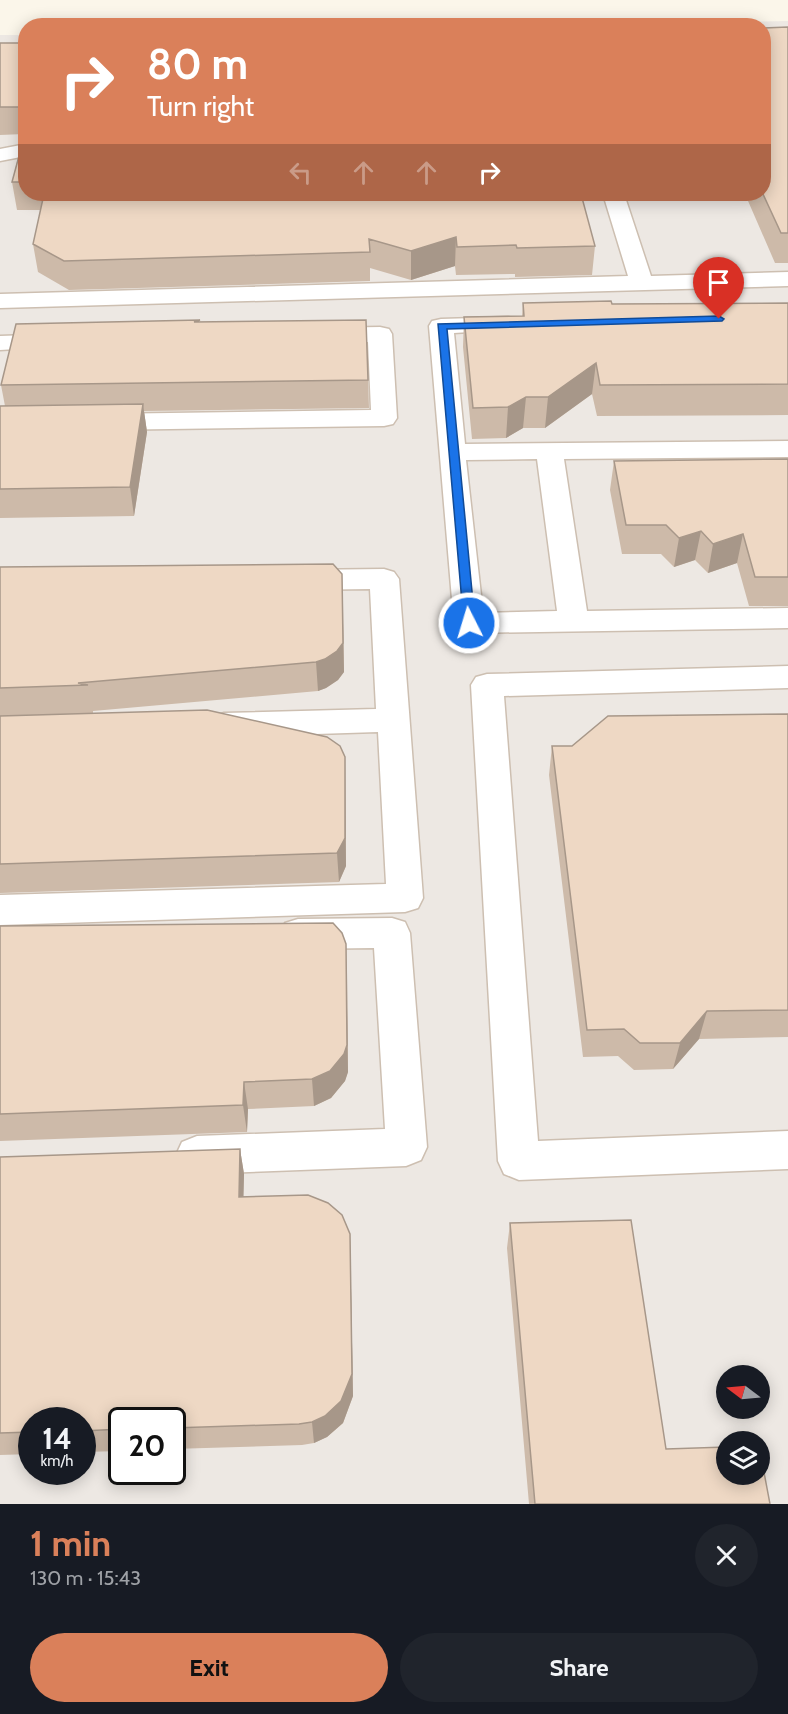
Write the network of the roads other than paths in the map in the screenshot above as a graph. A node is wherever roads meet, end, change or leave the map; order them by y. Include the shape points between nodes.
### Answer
1 (18, 152) edge
2 (0, 155) edge
3 (615, 201) edge
4 (0, 276) edge
5 (788, 279) edge
6 (642, 283) junction
7 (2, 300) edge
8 (537, 323) edge
9 (297, 336) edge
10 (83, 341) edge
11 (0, 343) edge
12 (80, 422) edge
13 (788, 449) edge
14 (549, 451) junction
15 (452, 452) junction
16 (264, 581) edge
17 (788, 618) edge
18 (573, 621) junction
19 (788, 677) edge
20 (393, 720) junction
21 (191, 726) edge
22 (0, 910) edge
23 (0, 937) edge
24 (788, 1150) edge
25 (167, 1156) edge

1 - 2 lane
3 - 6 lane
4 - 7 lane
5 - 6 lane
6 - 7 lane
8 - 15 lane via 441,326
9 - 12 lane via 380,334 384,418
10 - 11 lane
13 - 14 lane
14 - 15 lane
14 - 18 lane
15 - 18 lane via 469,623
16 - 20 lane via 384,579
17 - 18 lane
19 - 24 lane via 487,685 519,1161
20 - 21 lane
20 - 22 lane via 405,898
23 - 25 lane via 392,933 406,1148

